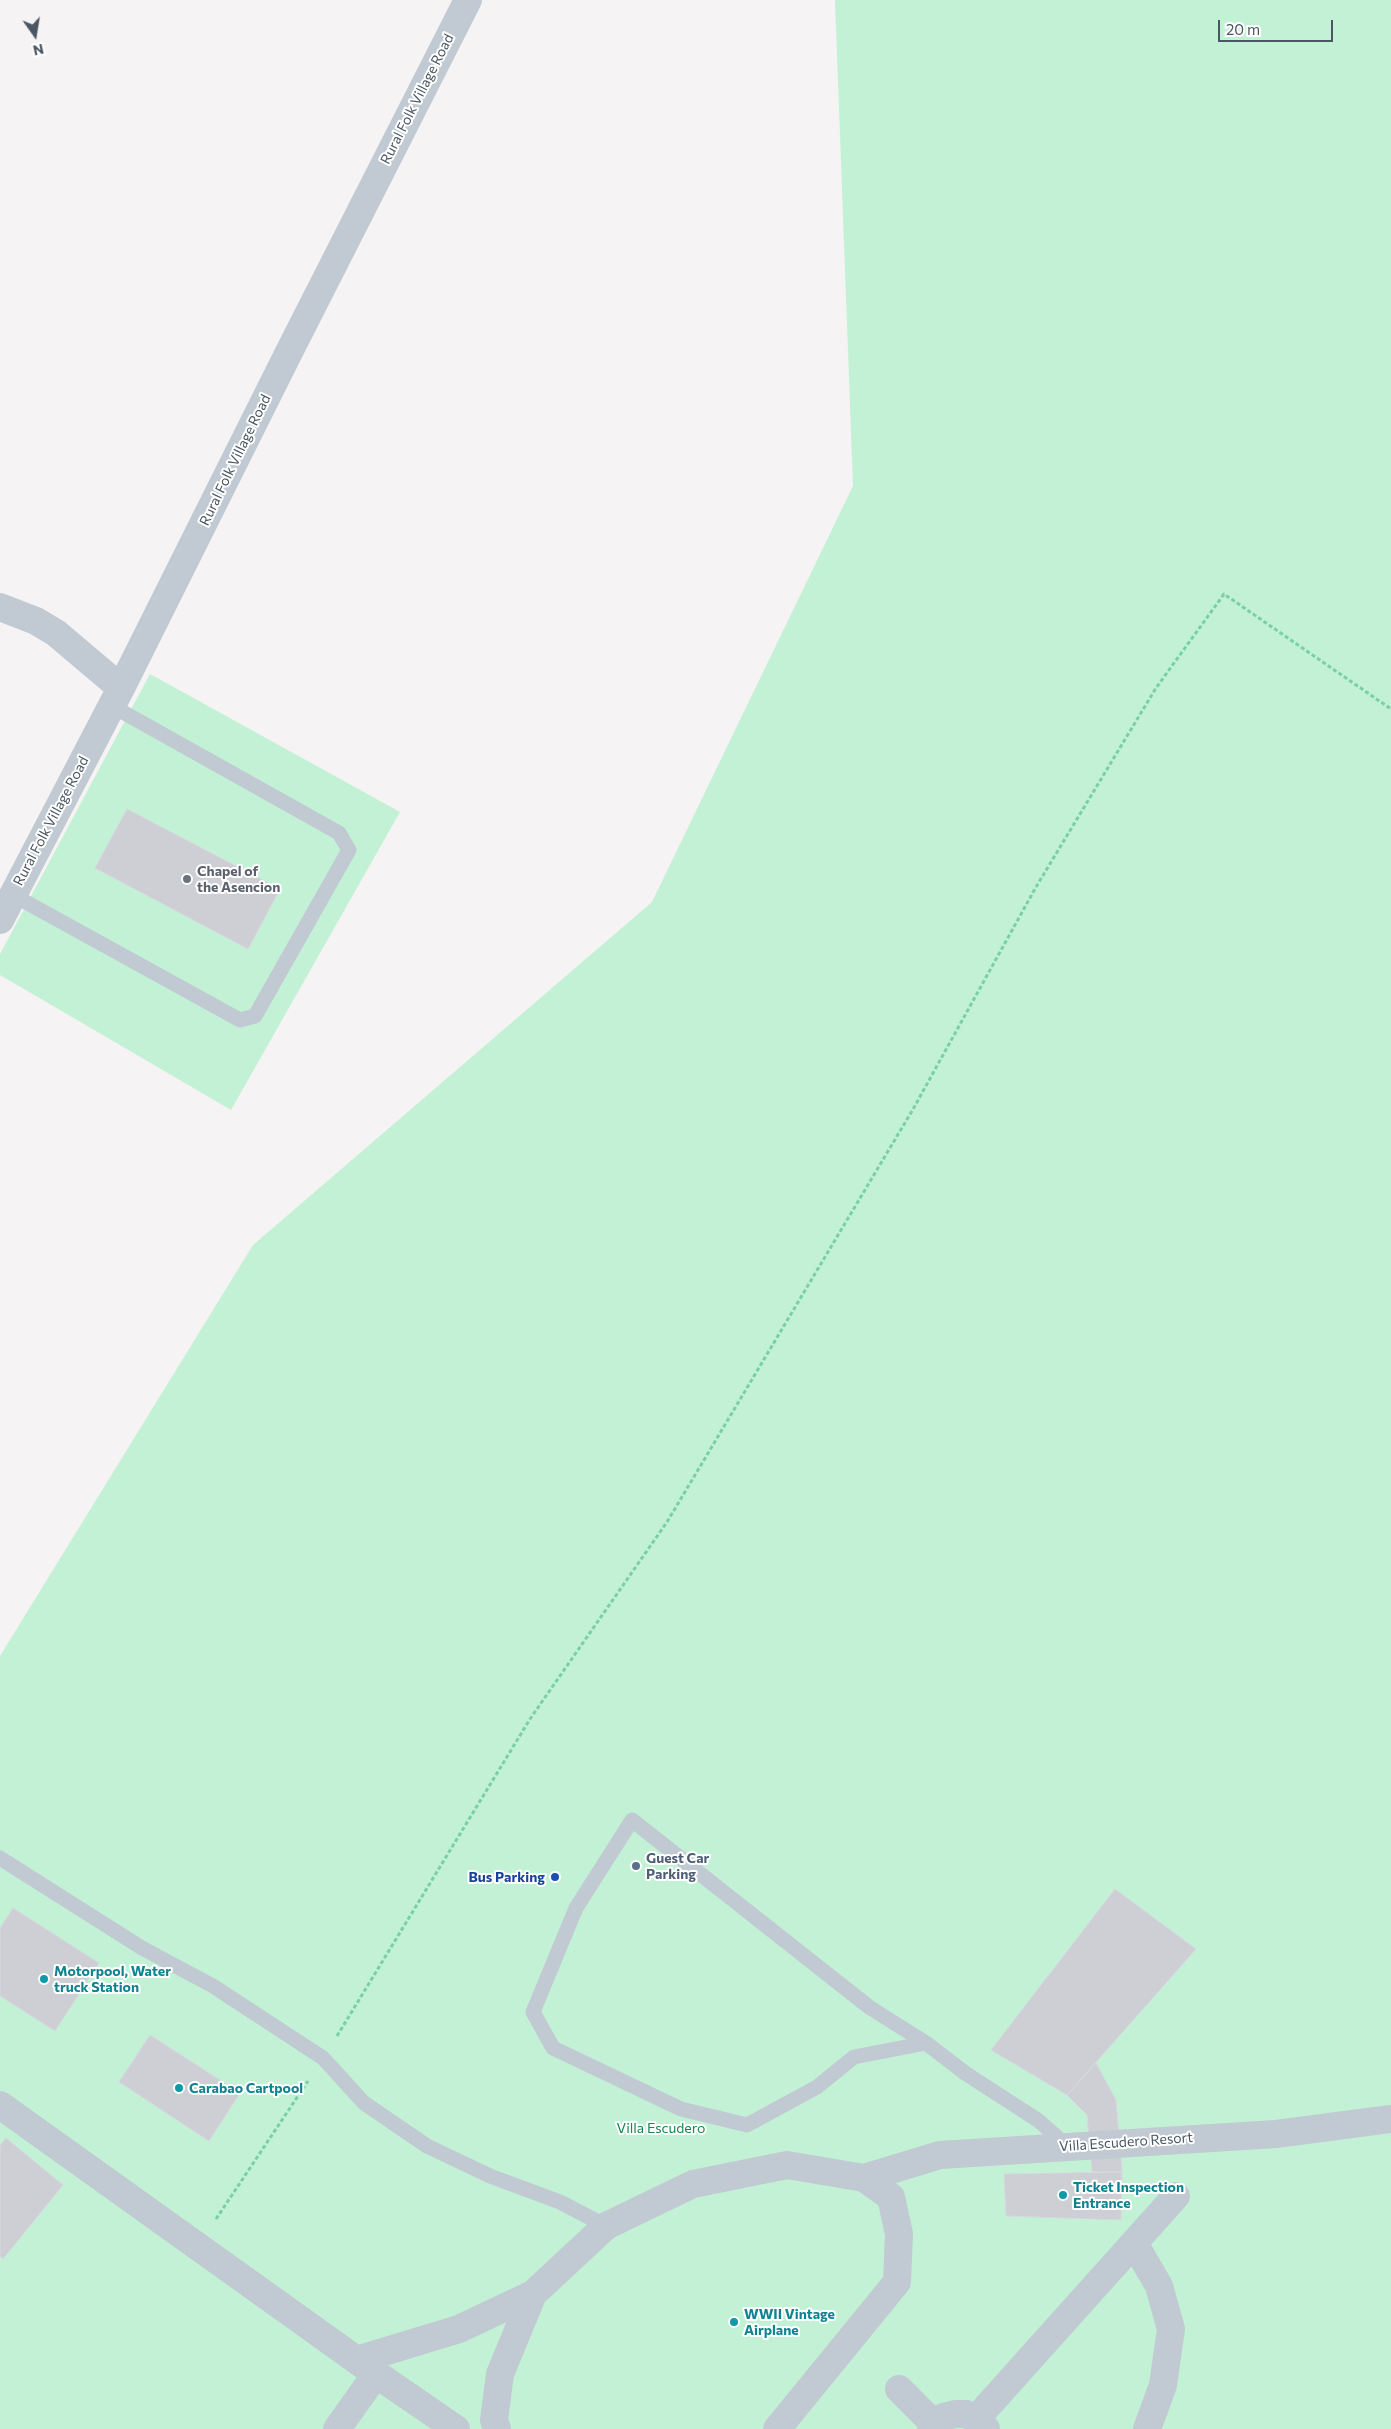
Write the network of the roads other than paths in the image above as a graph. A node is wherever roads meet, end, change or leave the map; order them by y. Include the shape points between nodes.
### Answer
1 (468, 0) edge
2 (0, 607) edge
3 (117, 697) junction
4 (13, 896) junction
5 (0, 920) edge
6 (0, 1858) edge
7 (926, 2043) junction
8 (0, 2105) edge
9 (1391, 2119) edge
10 (1067, 2146) junction
11 (864, 2178) junction
12 (1176, 2196) dead end
13 (606, 2226) junction
14 (1134, 2243) junction
15 (533, 2294) junction
16 (366, 2367) junction
17 (899, 2389) dead end
18 (981, 2424) edge
19 (932, 2427) edge
20 (337, 2429) edge
21 (456, 2429) edge
22 (497, 2429) edge
23 (777, 2429) edge
24 (1147, 2429) edge

1 - 3 street, Rural Folk Village Road
2 - 3 street via 56,633
3 - 4 street, Rural Folk Village Road
3 - 4 lane via 339,833 349,850 255,1016 240,1020
4 - 5 street, Rural Folk Village Road
6 - 13 lane via 142,1948 213,1986 323,2058 364,2102 427,2146 490,2176 560,2202
7 - 7 lane via 854,2057 817,2087 747,2126 682,2109 553,2048 533,2012 576,1908 632,1820 869,2008
7 - 10 lane via 965,2073 1039,2120
8 - 16 street
9 - 10 street, Villa Escudero Resort via 1276,2134
10 - 11 street, Villa Escudero Resort via 940,2155
11 - 13 street via 787,2165 693,2184
11 - 23 street via 891,2197 899,2234 897,2282
12 - 14 street
13 - 15 street
14 - 18 street
14 - 24 street via 1159,2286 1171,2329 1163,2385
15 - 16 street
15 - 22 street via 500,2374 494,2420
16 - 20 street
16 - 21 street
17 - 19 street
18 - 19 street via 966,2414 955,2414 943,2417

